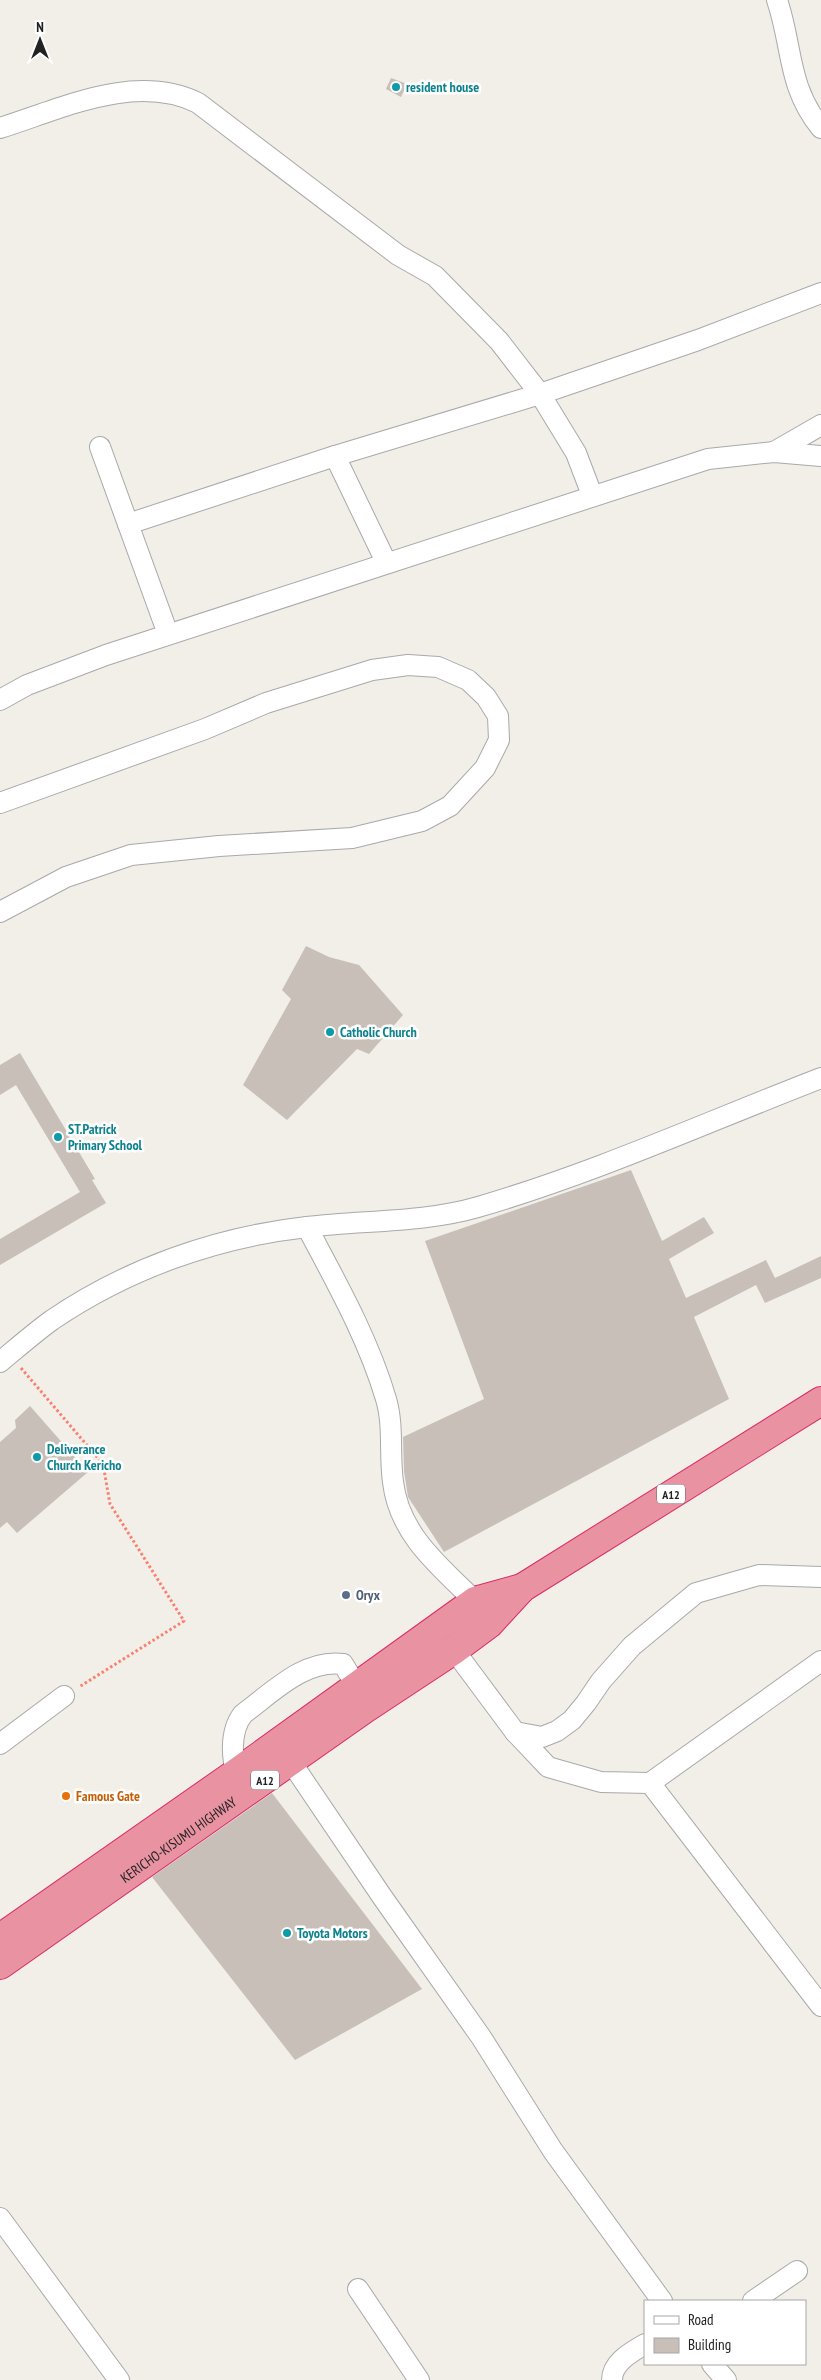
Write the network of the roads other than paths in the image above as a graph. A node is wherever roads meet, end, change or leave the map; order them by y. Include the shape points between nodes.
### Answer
1 (777, 0) edge
2 (0, 128) edge
3 (821, 128) edge
4 (821, 293) edge
5 (540, 394) junction
6 (821, 426) edge
7 (100, 447) dead end
8 (774, 452) junction
9 (335, 456) junction
10 (821, 456) edge
11 (592, 495) junction
12 (128, 524) junction
13 (386, 562) junction
14 (168, 634) junction
15 (0, 700) edge
16 (0, 803) edge
17 (0, 912) edge
18 (821, 1078) edge
19 (307, 1227) junction
20 (5, 1358) edge
21 (821, 1401) edge
22 (821, 1577) edge
23 (522, 1588) junction
24 (475, 1601) junction
25 (489, 1624) junction
26 (454, 1650) junction
27 (821, 1661) edge
28 (64, 1696) road end
29 (363, 1696) junction
30 (514, 1732) junction
31 (0, 1744) edge
32 (292, 1762) junction
33 (240, 1783) junction
34 (650, 1783) junction
35 (0, 1938) edge
36 (0, 1965) edge
37 (821, 2006) edge
38 (0, 2218) edge
39 (797, 2271) dead end
40 (358, 2289) dead end
41 (661, 2300) edge
42 (754, 2300) edge
43 (644, 2345) edge
44 (713, 2365) edge
45 (119, 2380) edge
46 (419, 2380) edge
47 (612, 2380) edge
48 (726, 2380) edge

1 - 3 street via 801,99
2 - 5 street via 121,92 147,91 183,96 198,103 398,255 435,276 499,341
4 - 5 street via 698,340
5 - 9 street
5 - 11 street via 576,453
6 - 8 street
7 - 12 street
8 - 10 street
8 - 11 street via 708,459
9 - 12 street
9 - 13 street
11 - 13 street
12 - 14 street
13 - 14 street
14 - 15 street via 27,685
16 - 17 street via 205,729 266,703 372,670 408,665 438,667 468,680 486,697 498,716 498,740 485,768 450,806 422,821 352,838 131,855 66,877
18 - 19 street via 557,1181 475,1208 393,1221
19 - 20 street via 220,1242 119,1282 51,1321
19 - 24 street via 376,1365 390,1416 393,1483 403,1521 414,1539
21 - 23 highway, KERICHO-KISUMU HIGHWAY / A12
22 - 30 street via 759,1575 696,1592 632,1646 572,1720 542,1737
23 - 24 highway, KERICHO-KISUMU HIGHWAY / A12
23 - 25 highway, KERICHO-KISUMU HIGHWAY / A12
24 - 25 street
24 - 29 highway, KERICHO-KISUMU HIGHWAY / A12
25 - 26 highway, KERICHO-KISUMU HIGHWAY / A12
26 - 29 highway, KERICHO-KISUMU HIGHWAY / A12
26 - 30 street
27 - 34 street
28 - 31 street
29 - 32 highway, KERICHO-KISUMU HIGHWAY / A12
29 - 33 highway, KERICHO-KISUMU HIGHWAY / A12
29 - 33 street via 343,1664 315,1665 298,1674 238,1720 233,1738
30 - 34 street via 548,1767 601,1782
32 - 33 highway, KERICHO-KISUMU HIGHWAY / A12
32 - 41 street via 481,2037 553,2151
33 - 35 highway, KERICHO-KISUMU HIGHWAY / A12
33 - 36 highway, KERICHO-KISUMU HIGHWAY / A12 via 92,1899
34 - 37 street
38 - 45 street
39 - 42 street
40 - 46 street
43 - 47 street via 618,2363
44 - 48 street

